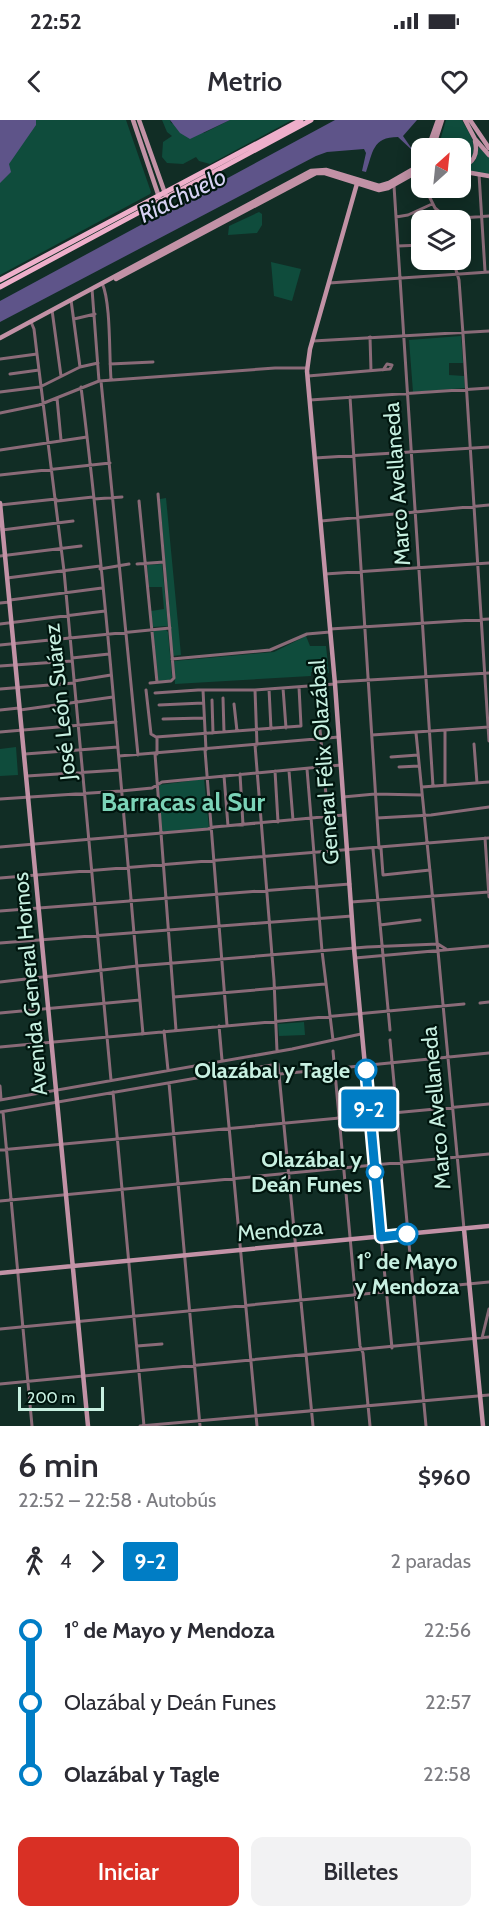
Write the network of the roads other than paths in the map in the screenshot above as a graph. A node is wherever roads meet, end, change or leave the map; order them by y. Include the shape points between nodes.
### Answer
1 (133, 120) edge
2 (139, 120) edge
3 (301, 120) edge
4 (311, 120) edge
5 (440, 120) edge
6 (465, 120) edge
7 (470, 120) edge
8 (432, 138) edge
9 (436, 138) edge
10 (474, 139) junction
11 (489, 148) edge
12 (489, 155) edge
13 (471, 162) edge
14 (471, 172) edge
15 (411, 173) edge
16 (479, 174) junction
17 (489, 176) edge
18 (358, 182) junction
19 (394, 183) junction
20 (163, 197) junction
21 (429, 198) edge
22 (432, 204) junction
23 (437, 210) edge
24 (489, 216) edge
25 (396, 217) junction
26 (482, 217) junction
27 (471, 218) edge
28 (411, 245) edge
29 (398, 246) junction
30 (456, 270) edge
31 (487, 272) edge
32 (457, 274) junction
33 (400, 278) junction
34 (0, 280) edge
35 (102, 283) junction
36 (329, 283) junction
37 (0, 287) edge
38 (92, 288) junction
39 (71, 300) junction
40 (52, 310) junction
41 (95, 314) junction
42 (74, 319) junction
43 (31, 322) junction
44 (489, 331) edge
45 (463, 332) junction
46 (404, 335) junction
47 (370, 337) junction
48 (0, 338) edge
49 (313, 341) junction
50 (37, 354) junction
51 (0, 359) edge
52 (153, 362) dead end
53 (98, 363) junction
54 (110, 364) junction
55 (80, 367) junction
56 (307, 368) junction
57 (39, 370) junction
58 (383, 370) dead end
59 (371, 371) junction
60 (10, 374) dead end
61 (61, 376) junction
62 (308, 376) junction
63 (111, 380) junction
64 (100, 381) junction
65 (41, 386) junction
66 (81, 387) junction
67 (489, 388) edge
68 (467, 390) junction
69 (0, 393) edge
70 (408, 393) junction
71 (350, 397) junction
72 (57, 398) junction
73 (310, 400) junction
74 (43, 403) junction
75 (0, 413) edge
76 (87, 437) junction
77 (61, 440) junction
78 (48, 442) junction
79 (489, 447) edge
80 (470, 448) junction
81 (0, 450) edge
82 (412, 452) junction
83 (354, 456) junction
84 (315, 458) junction
85 (110, 463) junction
86 (90, 464) junction
87 (52, 469) junction
88 (0, 475) edge
89 (158, 494) dead end
90 (114, 497) junction
91 (122, 497) dead end
92 (94, 498) junction
93 (56, 500) junction
94 (139, 501) dead end
95 (0, 505) edge
96 (489, 505) edge
97 (474, 506) junction
98 (416, 512) junction
99 (358, 518) junction
100 (73, 521) dead end
101 (321, 521) junction
102 (59, 523) junction
103 (2, 531) edge
104 (81, 546) dead end
105 (61, 548) junction
106 (2, 556) edge
107 (164, 562) junction
108 (145, 563) junction
109 (489, 563) edge
110 (129, 564) dead end
111 (137, 564) dead end
112 (478, 564) junction
113 (120, 566) junction
114 (100, 568) junction
115 (419, 568) junction
116 (64, 571) junction
117 (361, 572) junction
118 (325, 574) junction
119 (7, 579) junction
120 (0, 581) edge
121 (102, 588) junction
122 (66, 593) junction
123 (10, 601) junction
124 (0, 603) edge
125 (105, 611) junction
126 (68, 615) junction
127 (482, 619) junction
128 (489, 619) edge
129 (12, 623) junction
130 (423, 623) junction
131 (0, 624) edge
132 (364, 627) junction
133 (170, 628) junction
134 (151, 629) junction
135 (330, 630) junction
136 (126, 631) junction
137 (107, 634) junction
138 (70, 638) junction
139 (14, 644) junction
140 (0, 645) edge
141 (109, 654) junction
142 (172, 659) junction
143 (72, 660) junction
144 (16, 664) junction
145 (0, 666) edge
146 (487, 674) edge
147 (111, 675) junction
148 (427, 678) junction
149 (368, 681) junction
150 (74, 682) junction
151 (157, 682) junction
152 (150, 683) dead end
153 (335, 683) junction
154 (316, 686) junction
155 (18, 687) junction
156 (298, 687) junction
157 (283, 688) junction
158 (0, 689) edge
159 (269, 689) junction
160 (146, 690) dead end
161 (203, 690) junction
162 (255, 690) junction
163 (155, 693) dead end
164 (113, 697) junction
165 (223, 698) dead end
166 (212, 700) dead end
167 (203, 703) junction
168 (76, 704) junction
169 (234, 704) dead end
170 (159, 705) dead end
171 (20, 709) junction
172 (0, 710) edge
173 (204, 718) junction
174 (163, 719) dead end
175 (116, 723) junction
176 (78, 726) junction
177 (286, 728) junction
178 (489, 728) edge
179 (271, 729) junction
180 (256, 730) junction
181 (22, 731) junction
182 (237, 731) junction
183 (445, 731) junction
184 (0, 732) edge
185 (430, 732) junction
186 (205, 733) junction
187 (213, 733) junction
188 (224, 733) junction
189 (416, 733) junction
190 (372, 735) junction
191 (156, 737) junction
192 (339, 737) junction
193 (321, 739) junction
194 (489, 741) edge
195 (474, 744) dead end
196 (256, 745) junction
197 (118, 747) junction
198 (80, 749) junction
199 (205, 750) junction
200 (25, 754) junction
201 (156, 754) junction
202 (138, 755) junction
203 (418, 755) junction
204 (119, 756) junction
205 (391, 757) dead end
206 (341, 765) junction
207 (419, 766) junction
208 (324, 767) junction
209 (399, 767) dead end
210 (307, 769) junction
211 (120, 770) junction
212 (275, 771) junction
213 (289, 771) junction
214 (83, 772) junction
215 (257, 773) junction
216 (240, 774) junction
217 (27, 776) junction
218 (224, 776) junction
219 (207, 777) junction
220 (477, 783) junction
221 (489, 783) edge
222 (157, 785) junction
223 (445, 785) junction
224 (433, 786) junction
225 (421, 788) junction
226 (121, 792) junction
227 (375, 794) junction
228 (86, 795) junction
229 (422, 795) junction
230 (343, 797) junction
231 (29, 798) junction
232 (0, 799) edge
233 (489, 807) edge
234 (344, 815) junction
235 (425, 815) junction
236 (328, 817) junction
237 (377, 818) junction
238 (311, 819) junction
239 (293, 820) junction
240 (278, 822) junction
241 (261, 824) junction
242 (243, 825) junction
243 (228, 826) junction
244 (211, 828) junction
245 (161, 833) junction
246 (125, 836) junction
247 (487, 838) edge
248 (89, 839) junction
249 (428, 843) junction
250 (34, 844) junction
251 (0, 847) edge
252 (380, 848) junction
253 (372, 849) junction
254 (347, 850) junction
255 (314, 854) junction
256 (264, 857) junction
257 (214, 861) junction
258 (163, 865) junction
259 (128, 868) junction
260 (93, 870) junction
261 (430, 870) junction
262 (37, 875) junction
263 (0, 878) edge
264 (350, 884) junction
265 (317, 886) junction
266 (266, 890) junction
267 (489, 892) edge
268 (216, 894) junction
269 (433, 895) junction
270 (489, 897) edge
271 (166, 898) junction
272 (378, 900) junction
273 (130, 901) junction
274 (351, 902) junction
275 (96, 903) junction
276 (40, 908) junction
277 (0, 911) edge
278 (352, 916) junction
279 (320, 919) junction
280 (420, 920) dead end
281 (269, 922) junction
282 (380, 925) junction
283 (219, 926) junction
284 (169, 930) junction
285 (134, 933) junction
286 (98, 935) junction
287 (43, 940) junction
288 (0, 943) edge
289 (438, 944) junction
290 (381, 946) junction
291 (489, 946) edge
292 (354, 948) junction
293 (446, 949) junction
294 (322, 951) junction
295 (438, 951) junction
296 (271, 954) junction
297 (383, 956) junction
298 (355, 958) junction
299 (222, 959) junction
300 (171, 963) junction
301 (137, 966) junction
302 (102, 971) junction
303 (46, 978) junction
304 (0, 982) edge
305 (325, 984) junction
306 (274, 988) junction
307 (224, 992) junction
308 (174, 996) junction
309 (140, 1000) junction
310 (489, 1002) edge
311 (480, 1003) dead end
312 (105, 1004) junction
313 (464, 1004) dead end
314 (443, 1005) junction
315 (49, 1009) junction
316 (388, 1011) junction
317 (0, 1013) edge
318 (360, 1014) junction
319 (329, 1016) junction
320 (276, 1021) junction
321 (226, 1025) junction
322 (219, 1026) junction
323 (176, 1030) junction
324 (390, 1030) dead end
325 (164, 1031) junction
326 (143, 1034) junction
327 (362, 1034) junction
328 (108, 1037) junction
329 (333, 1040) junction
330 (390, 1040) dead end
331 (52, 1042) junction
332 (0, 1047) edge
333 (277, 1050) junction
334 (333, 1051) dead end
335 (489, 1053) edge
336 (448, 1057) junction
337 (222, 1060) junction
338 (392, 1063) junction
339 (365, 1065) junction
340 (334, 1069) junction
341 (168, 1070) junction
342 (224, 1073) junction
343 (280, 1074) junction
344 (111, 1080) junction
345 (169, 1083) junction
346 (0, 1086) edge
347 (57, 1090) junction
348 (113, 1092) junction
349 (1, 1100) edge
350 (58, 1102) junction
351 (489, 1104) edge
352 (453, 1107) junction
353 (1, 1112) edge
354 (397, 1113) junction
355 (370, 1116) junction
356 (340, 1118) junction
357 (284, 1124) junction
358 (229, 1129) junction
359 (173, 1134) junction
360 (118, 1139) junction
361 (62, 1144) junction
362 (6, 1149) junction
363 (0, 1150) edge
364 (489, 1154) edge
365 (458, 1157) junction
366 (402, 1163) junction
367 (374, 1166) junction
368 (344, 1168) junction
369 (289, 1174) junction
370 (233, 1179) junction
371 (177, 1184) junction
372 (122, 1190) junction
373 (67, 1195) junction
374 (11, 1200) junction
375 (0, 1201) edge
376 (489, 1226) edge
377 (464, 1229) junction
378 (408, 1234) junction
379 (381, 1237) junction
380 (350, 1239) junction
381 (296, 1245) junction
382 (240, 1250) junction
383 (184, 1255) junction
384 (129, 1260) junction
385 (74, 1265) junction
386 (18, 1271) junction
387 (0, 1273) edge
388 (489, 1282) edge
389 (469, 1284) junction
390 (413, 1290) junction
391 (386, 1293) junction
392 (356, 1296) junction
393 (300, 1300) junction
394 (246, 1306) junction
395 (489, 1309) edge
396 (189, 1311) junction
397 (134, 1316) junction
398 (79, 1321) junction
399 (23, 1327) junction
400 (0, 1329) edge
401 (489, 1337) edge
402 (482, 1338) junction
403 (475, 1339) junction
404 (162, 1344) dead end
405 (418, 1345) junction
406 (137, 1346) junction
407 (392, 1348) junction
408 (362, 1351) junction
409 (306, 1356) junction
410 (250, 1361) junction
411 (195, 1366) junction
412 (139, 1370) junction
413 (84, 1376) junction
414 (28, 1381) junction
415 (0, 1384) edge
416 (480, 1395) junction
417 (489, 1395) edge
418 (424, 1400) junction
419 (368, 1406) junction
420 (312, 1411) junction
421 (256, 1416) junction
422 (200, 1421) junction
423 (32, 1426) edge
424 (88, 1426) edge
425 (143, 1426) edge
426 (200, 1426) edge
427 (257, 1426) edge
428 (313, 1426) edge
429 (370, 1426) edge
430 (426, 1426) edge
431 (483, 1426) edge

1 - 20 street
2 - 20 street
3 - 20 main road
4 - 20 main road
5 - 8 street
5 - 9 street
6 - 10 street
7 - 11 street
10 - 12 street
10 - 13 street via 477,150
14 - 16 street
15 - 19 street
16 - 17 street
16 - 26 street
18 - 19 street via 379,190
18 - 35 street via 316,173 122,277
18 - 36 street, General Félix Olazábal
19 - 25 street, Marco Avellaneda
20 - 34 main road
20 - 37 main road
21 - 22 street
22 - 23 street
22 - 25 street
24 - 26 street
25 - 29 street, Marco Avellaneda
26 - 27 street
26 - 31 street
28 - 29 street
29 - 33 street, Marco Avellaneda
30 - 32 street
31 - 32 street
32 - 33 street
32 - 45 street
33 - 36 street
33 - 46 street, Marco Avellaneda
35 - 38 street
35 - 54 street
36 - 49 street, General Félix Olazábal
38 - 39 street
38 - 41 street
39 - 40 street
39 - 42 street
40 - 43 street
40 - 61 street
41 - 42 street
41 - 53 street
42 - 55 street
43 - 48 street
43 - 50 street, José León Suárez
44 - 45 street
45 - 46 street
45 - 68 street
46 - 47 street
46 - 70 street, Marco Avellaneda
47 - 49 street
47 - 59 street
49 - 56 street, General Félix Olazábal
50 - 51 street
50 - 57 street, José León Suárez
52 - 54 street
53 - 55 street
53 - 64 street
54 - 63 street
55 - 61 street
56 - 62 street, General Félix Olazábal
56 - 63 street
57 - 60 street
57 - 65 street, José León Suárez
58 - 59 street
59 - 62 street
61 - 65 street
62 - 73 street, General Félix Olazábal
63 - 64 street
64 - 66 street
64 - 85 street
65 - 69 street
65 - 74 street, José León Suárez
66 - 72 street
66 - 76 street
67 - 68 street
68 - 70 street
68 - 80 street
70 - 71 street
70 - 82 street, Marco Avellaneda
71 - 73 street
71 - 83 street
72 - 74 street
72 - 77 street
73 - 84 street, General Félix Olazábal
74 - 75 street
74 - 78 street, José León Suárez
76 - 77 street
76 - 86 street
77 - 78 street
78 - 81 street
78 - 87 street, José León Suárez
79 - 80 street
80 - 82 street
80 - 97 street
82 - 83 street
82 - 98 street, Marco Avellaneda
83 - 84 street
83 - 99 street
84 - 101 street, General Félix Olazábal
85 - 86 street
85 - 90 street
86 - 87 street
86 - 92 street
87 - 88 street
87 - 93 street, José León Suárez
89 - 107 street
90 - 91 street
90 - 92 street
90 - 113 street
92 - 93 street
92 - 114 street
93 - 95 street
93 - 102 street, José León Suárez
94 - 108 street
95 - 103 street, Avenida General Hornos
96 - 97 street
97 - 98 street
97 - 112 street
98 - 99 street
98 - 115 street, Marco Avellaneda
99 - 101 street
99 - 117 street
100 - 102 street
101 - 118 street, General Félix Olazábal
102 - 103 street
102 - 105 street, José León Suárez
103 - 106 street, Avenida General Hornos
104 - 105 street
105 - 106 street
105 - 116 street, José León Suárez
106 - 119 street, Avenida General Hornos
107 - 108 street
107 - 133 street
108 - 111 street
108 - 134 street
109 - 112 street
110 - 113 street
112 - 115 street
112 - 127 street
113 - 114 street
113 - 136 street
114 - 116 street
114 - 121 street
115 - 117 street
115 - 130 street, Marco Avellaneda
116 - 119 street
116 - 122 street, José León Suárez
117 - 118 street
117 - 132 street
118 - 135 street, General Félix Olazábal
119 - 120 street
119 - 123 street, Avenida General Hornos
121 - 122 street
121 - 125 street
122 - 123 street
122 - 126 street, José León Suárez
123 - 124 street
123 - 129 street, Avenida General Hornos
125 - 126 street
125 - 137 street
126 - 129 street
126 - 138 street, José León Suárez
127 - 128 street
127 - 130 street
127 - 146 street
129 - 131 street
129 - 139 street, Avenida General Hornos
130 - 132 street
130 - 148 street, Marco Avellaneda
132 - 135 street
132 - 149 street
133 - 134 street
133 - 142 street
134 - 136 street
134 - 151 street
135 - 142 street via 307,634 270,650
135 - 153 street, General Félix Olazábal
136 - 137 street
136 - 202 street
137 - 138 street
137 - 141 street
138 - 139 street
138 - 143 street, José León Suárez
139 - 140 street
139 - 144 street, Avenida General Hornos
141 - 143 street
141 - 147 street
142 - 151 street via 173,679
143 - 144 street
143 - 150 street, José León Suárez
144 - 145 street
144 - 155 street, Avenida General Hornos
146 - 148 street
146 - 178 street
147 - 150 street
147 - 164 street
148 - 149 street
148 - 185 street, Marco Avellaneda
149 - 153 street
149 - 190 street
150 - 155 street
150 - 168 street, José León Suárez
151 - 152 street
153 - 154 street
153 - 192 street, General Félix Olazábal
154 - 156 street
154 - 193 street
155 - 158 street
155 - 171 street, Avenida General Hornos
156 - 157 street
156 - 177 street via 302,725
157 - 159 street
157 - 177 street
159 - 162 street
159 - 179 street
160 - 191 street via 152,735
161 - 162 street
161 - 163 street
161 - 167 street
162 - 180 street
164 - 168 street
164 - 175 street
165 - 188 street
166 - 187 street
167 - 170 street
167 - 173 street
168 - 171 street
168 - 176 street, José León Suárez
169 - 182 street
171 - 172 street
171 - 181 street, Avenida General Hornos
173 - 174 street
173 - 186 street
175 - 176 street
175 - 197 street
176 - 181 street
176 - 198 street, José León Suárez
177 - 179 street
178 - 183 street
178 - 194 street
179 - 180 street
180 - 182 street
180 - 196 street
181 - 184 street
181 - 200 street, Avenida General Hornos
182 - 188 street
183 - 185 street
183 - 223 street
185 - 189 street
185 - 224 street, Marco Avellaneda
186 - 187 street
186 - 191 street
186 - 199 street
187 - 188 street
189 - 190 street
189 - 203 street, Marco Avellaneda
190 - 227 street
191 - 201 street
192 - 193 street
192 - 206 street, General Félix Olazábal
193 - 196 street
193 - 208 street
195 - 220 street
196 - 199 street
196 - 215 street
197 - 198 street
197 - 204 street
198 - 200 street
198 - 214 street, José León Suárez
199 - 201 street
199 - 219 street
200 - 217 street, Avenida General Hornos
201 - 202 street
201 - 222 street
202 - 204 street
203 - 205 street
203 - 207 street, Marco Avellaneda
204 - 211 street
206 - 208 street
206 - 230 street, General Félix Olazábal
207 - 209 street
207 - 225 street, Marco Avellaneda
208 - 210 street
208 - 236 street
210 - 213 street
210 - 238 street
211 - 214 street
211 - 226 street
212 - 213 street
212 - 215 street
212 - 240 street
213 - 239 street
214 - 217 street
214 - 228 street, José León Suárez
215 - 216 street
215 - 241 street
216 - 218 street
216 - 242 street
217 - 231 street, Avenida General Hornos
218 - 219 street
218 - 243 street
219 - 222 street
219 - 244 street
220 - 221 street
220 - 223 street
222 - 226 street
222 - 245 street
223 - 224 street
224 - 225 street
225 - 229 street, Marco Avellaneda
226 - 228 street
226 - 246 street
227 - 229 street
227 - 230 street
227 - 237 street
228 - 231 street
228 - 248 street, José León Suárez
229 - 235 street, Marco Avellaneda
230 - 234 street, General Félix Olazábal
231 - 232 street
231 - 250 street, Avenida General Hornos
233 - 235 street
234 - 236 street
234 - 254 street, General Félix Olazábal
235 - 237 street
235 - 249 street, Marco Avellaneda
236 - 238 street
237 - 252 street
238 - 239 street
238 - 255 street
239 - 240 street
240 - 241 street
241 - 242 street
241 - 256 street
242 - 243 street
243 - 244 street
244 - 245 street
244 - 257 street
245 - 246 street
245 - 258 street
246 - 248 street
246 - 259 street
247 - 249 street
247 - 267 street
248 - 250 street
248 - 260 street, José León Suárez
249 - 252 street
249 - 261 street, Marco Avellaneda
250 - 251 street
250 - 262 street, Avenida General Hornos
252 - 253 street
252 - 261 street via 383,875
253 - 254 street
253 - 272 street
254 - 255 street
254 - 264 street, General Félix Olazábal
255 - 256 street
255 - 265 street
256 - 257 street
256 - 266 street
257 - 258 street
257 - 268 street
258 - 259 street
258 - 271 street
259 - 260 street
259 - 273 street
260 - 262 street
260 - 275 street, José León Suárez
261 - 269 street, Marco Avellaneda
262 - 263 street
262 - 276 street, Avenida General Hornos
264 - 265 street
264 - 274 street, General Félix Olazábal
265 - 266 street
265 - 279 street
266 - 268 street
266 - 281 street
267 - 269 street
267 - 270 street
268 - 271 street
268 - 283 street
269 - 272 street
269 - 289 street, Marco Avellaneda
271 - 273 street
271 - 284 street
272 - 274 street
272 - 282 street
273 - 275 street
273 - 285 street
274 - 278 street, General Félix Olazábal
275 - 276 street
275 - 286 street, José León Suárez
276 - 277 street
276 - 287 street, Avenida General Hornos
278 - 279 street
278 - 292 street, General Félix Olazábal
279 - 281 street
279 - 294 street
280 - 282 street
281 - 283 street
281 - 296 street
282 - 290 street
283 - 284 street
283 - 299 street
284 - 285 street
284 - 300 street
285 - 286 street
285 - 301 street
286 - 287 street
286 - 302 street, José León Suárez
287 - 288 street
287 - 303 street, Avenida General Hornos
289 - 290 street
289 - 293 street
289 - 295 street, Marco Avellaneda
290 - 292 street
290 - 297 street
291 - 293 street
292 - 294 street
292 - 298 street, General Félix Olazábal
293 - 295 street
294 - 296 street
294 - 305 street
295 - 297 street
295 - 314 street, Marco Avellaneda
296 - 299 street
296 - 306 street
297 - 298 street
297 - 316 street
298 - 318 street, General Félix Olazábal
299 - 300 street
299 - 307 street
300 - 301 street
300 - 308 street
301 - 302 street
301 - 309 street
302 - 303 street
302 - 312 street, José León Suárez
303 - 304 street
303 - 315 street, Avenida General Hornos
305 - 306 street
305 - 319 street
306 - 307 street
306 - 320 street
307 - 308 street
307 - 321 street
308 - 323 street
309 - 312 street
309 - 326 street
310 - 311 street
312 - 315 street
312 - 328 street, José León Suárez
313 - 314 street
314 - 316 street
314 - 336 street, Marco Avellaneda
315 - 317 street
315 - 331 street, Avenida General Hornos
316 - 318 street
316 - 324 street
318 - 319 street
318 - 327 street, General Félix Olazábal
319 - 320 street
319 - 329 street
320 - 321 street
320 - 333 street
321 - 322 street
322 - 323 street
322 - 337 street
323 - 325 street
325 - 326 street
325 - 341 street
326 - 328 street
327 - 329 street
327 - 339 street, General Félix Olazábal
328 - 331 street
328 - 344 street, José León Suárez
329 - 333 street
330 - 338 street
331 - 332 street
331 - 347 street, Avenida General Hornos
333 - 337 street
334 - 340 street
335 - 336 street
336 - 338 street
336 - 352 street, Marco Avellaneda
337 - 341 street
338 - 339 street
338 - 354 street
339 - 340 street
339 - 355 street, General Félix Olazábal
340 - 343 street
340 - 356 street
341 - 344 street
342 - 343 street via 277,1063
342 - 345 street
342 - 358 street
343 - 357 street
344 - 347 street
345 - 348 street
345 - 359 street
346 - 349 street
347 - 349 street
347 - 350 street, Avenida General Hornos
348 - 350 street
348 - 360 street
350 - 353 street
350 - 361 street, Avenida General Hornos
351 - 352 street
352 - 354 street
352 - 365 street, Marco Avellaneda
353 - 362 street
354 - 355 street
354 - 366 street
355 - 356 street
355 - 367 street, General Félix Olazábal
356 - 357 street
356 - 368 street
357 - 358 street
357 - 369 street
358 - 359 street
358 - 370 street
359 - 360 street
359 - 371 street
360 - 361 street
360 - 372 street
361 - 362 street
361 - 373 street, Avenida General Hornos
362 - 363 street
362 - 374 street
364 - 365 street
365 - 366 street
365 - 377 street, Marco Avellaneda
366 - 367 street
366 - 378 street
367 - 368 street
367 - 379 street, General Félix Olazábal
368 - 369 street
368 - 380 street
369 - 370 street
369 - 381 street
370 - 371 street
370 - 382 street
371 - 372 street
371 - 383 street
372 - 373 street
372 - 384 street
373 - 374 street
373 - 385 street, Avenida General Hornos
374 - 375 street
374 - 386 street
376 - 377 street, Mendoza
377 - 378 street, Mendoza
377 - 389 street, Marco Avellaneda
378 - 379 street, Mendoza
378 - 390 street
379 - 380 street, Mendoza
379 - 391 street, General Félix Olazábal
380 - 381 street, Mendoza
380 - 392 street
381 - 382 street, Mendoza
381 - 393 street
382 - 383 street, Mendoza
382 - 394 street
383 - 384 street, Mendoza
383 - 396 street
384 - 385 street, Mendoza
384 - 397 street
385 - 386 street, Mendoza
385 - 398 street, Avenida General Hornos
386 - 387 street, Mendoza
386 - 399 street
388 - 389 street
389 - 390 street
389 - 403 street, Marco Avellaneda
390 - 391 street
390 - 405 street
391 - 392 street
391 - 407 street, General Félix Olazábal
392 - 393 street
392 - 408 street
393 - 394 street
393 - 409 street
394 - 396 street
394 - 410 street
395 - 402 street
396 - 397 street
396 - 411 street
397 - 398 street
397 - 406 street
398 - 399 street
398 - 413 street, Avenida General Hornos
399 - 400 street
399 - 414 street
401 - 402 street
402 - 403 street
403 - 405 street
403 - 416 street, Marco Avellaneda
404 - 406 street
405 - 407 street
405 - 418 street
406 - 412 street
407 - 408 street
408 - 409 street
408 - 419 street
409 - 410 street
409 - 420 street
410 - 411 street
410 - 421 street
411 - 412 street
411 - 422 street
412 - 413 street
412 - 425 street
413 - 414 street
413 - 424 street, Avenida General Hornos
414 - 415 street
414 - 423 street
416 - 417 street
416 - 418 street
416 - 431 street, Marco Avellaneda
418 - 419 street
418 - 430 street
419 - 420 street
419 - 429 street
420 - 421 street
420 - 428 street
421 - 422 street
421 - 427 street
422 - 425 street
422 - 426 street

